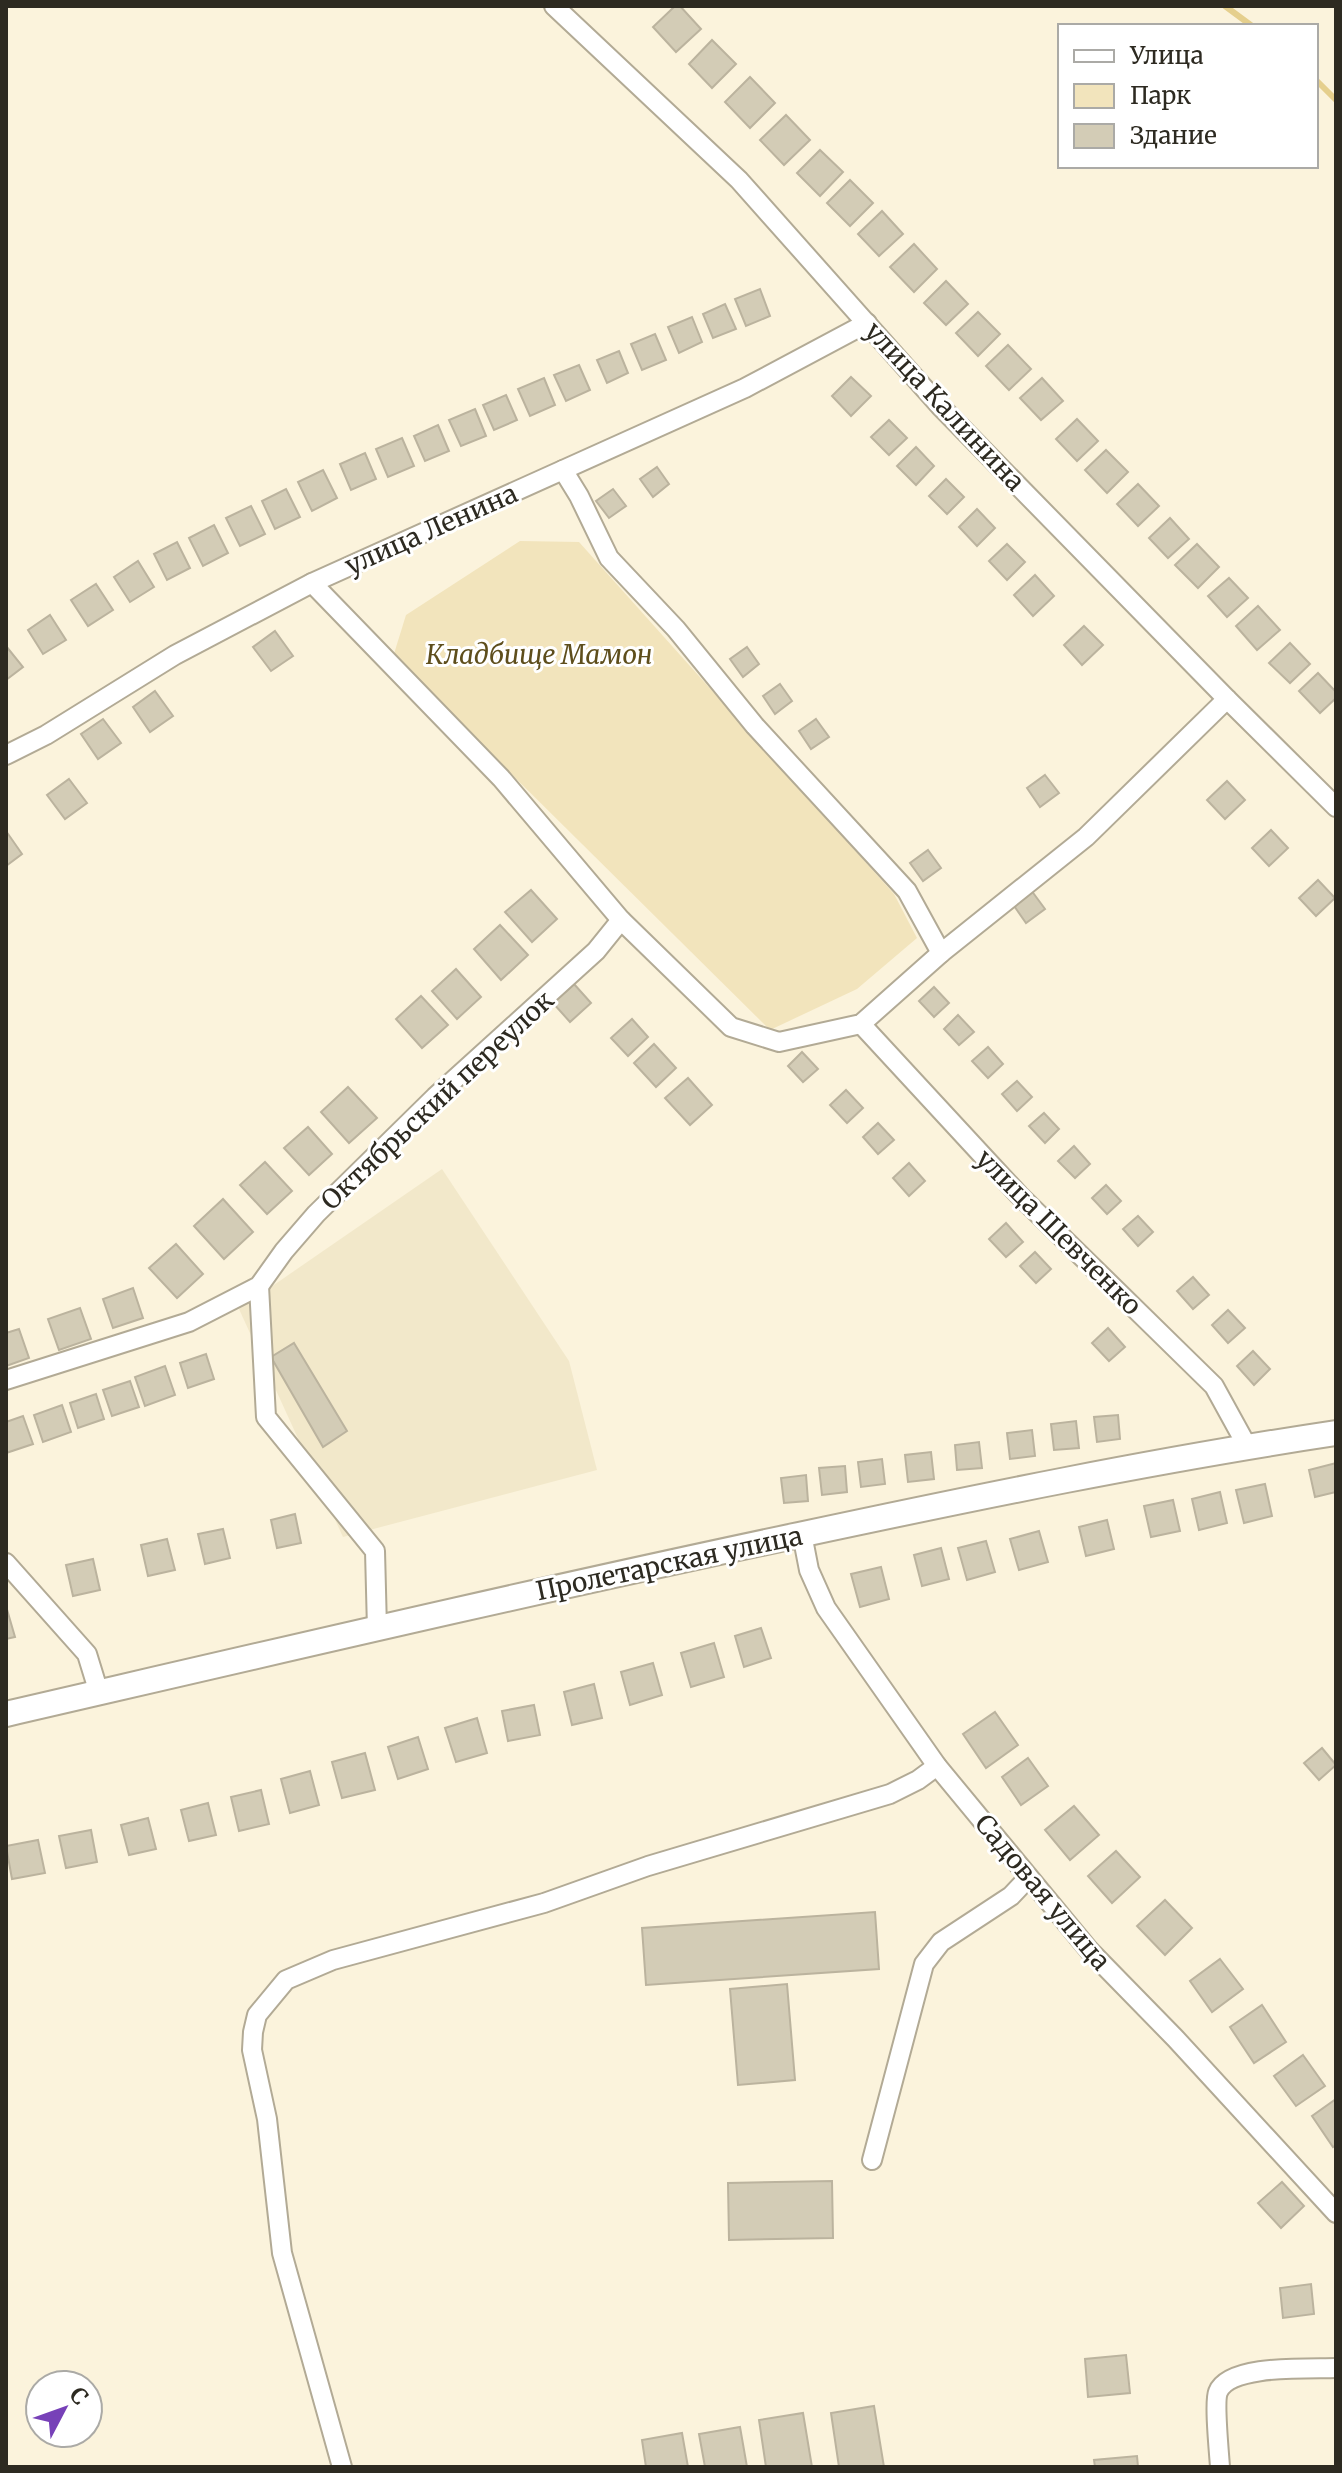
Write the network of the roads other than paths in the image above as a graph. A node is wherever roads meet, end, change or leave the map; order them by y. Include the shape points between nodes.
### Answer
1 (554, 6) edge
2 (867, 323) junction
3 (563, 470) junction
4 (312, 583) junction
5 (1227, 699) junction
6 (6, 755) edge
7 (1336, 807) edge
8 (621, 920) junction
9 (941, 953) junction
10 (861, 1024) junction
11 (259, 1286) junction
12 (6, 1380) edge
13 (1336, 1433) edge
14 (1247, 1446) junction
15 (802, 1534) junction
16 (6, 1563) edge
17 (377, 1629) junction
18 (99, 1693) junction
19 (6, 1714) edge
20 (937, 1766) junction
21 (1028, 1878) junction
22 (872, 2160) dead end
23 (1336, 2213) edge
24 (1336, 2368) edge
25 (342, 2467) edge
26 (1220, 2467) edge

1 - 2 street, улица Калинина via 739,180
2 - 3 street, улица Ленина via 745,388
2 - 5 street, улица Калинина via 940,406
3 - 4 street, улица Ленина
3 - 9 street via 609,558 907,891
4 - 6 street, улица Ленина via 175,655
4 - 8 street via 501,778
5 - 7 street, улица Калинина
5 - 9 street via 1086,837
8 - 10 street via 731,1027 779,1042
8 - 11 street, Октябрьский переулок via 596,951 316,1214
9 - 10 street
10 - 14 street, улица Шевченко via 1019,1195 1214,1386
11 - 12 street, Октябрьский переулок via 189,1322
11 - 17 street via 266,1417 375,1551
13 - 14 street, Пролетарская улица
14 - 15 street, Пролетарская улица
15 - 17 street, Пролетарская улица
15 - 20 street, Садовая улица via 809,1570 826,1608
16 - 18 street via 87,1654
17 - 18 street, Пролетарская улица
18 - 19 street, Пролетарская улица
20 - 21 street, Садовая улица
20 - 25 street via 890,1794 648,1866 544,1903 333,1960 286,1980 257,2015 252,2050 267,2119 282,2253
21 - 22 street via 1011,1896 941,1942 924,1964
21 - 23 street, Садовая улица
24 - 26 street via 1258,2371 1228,2379 1217,2393

